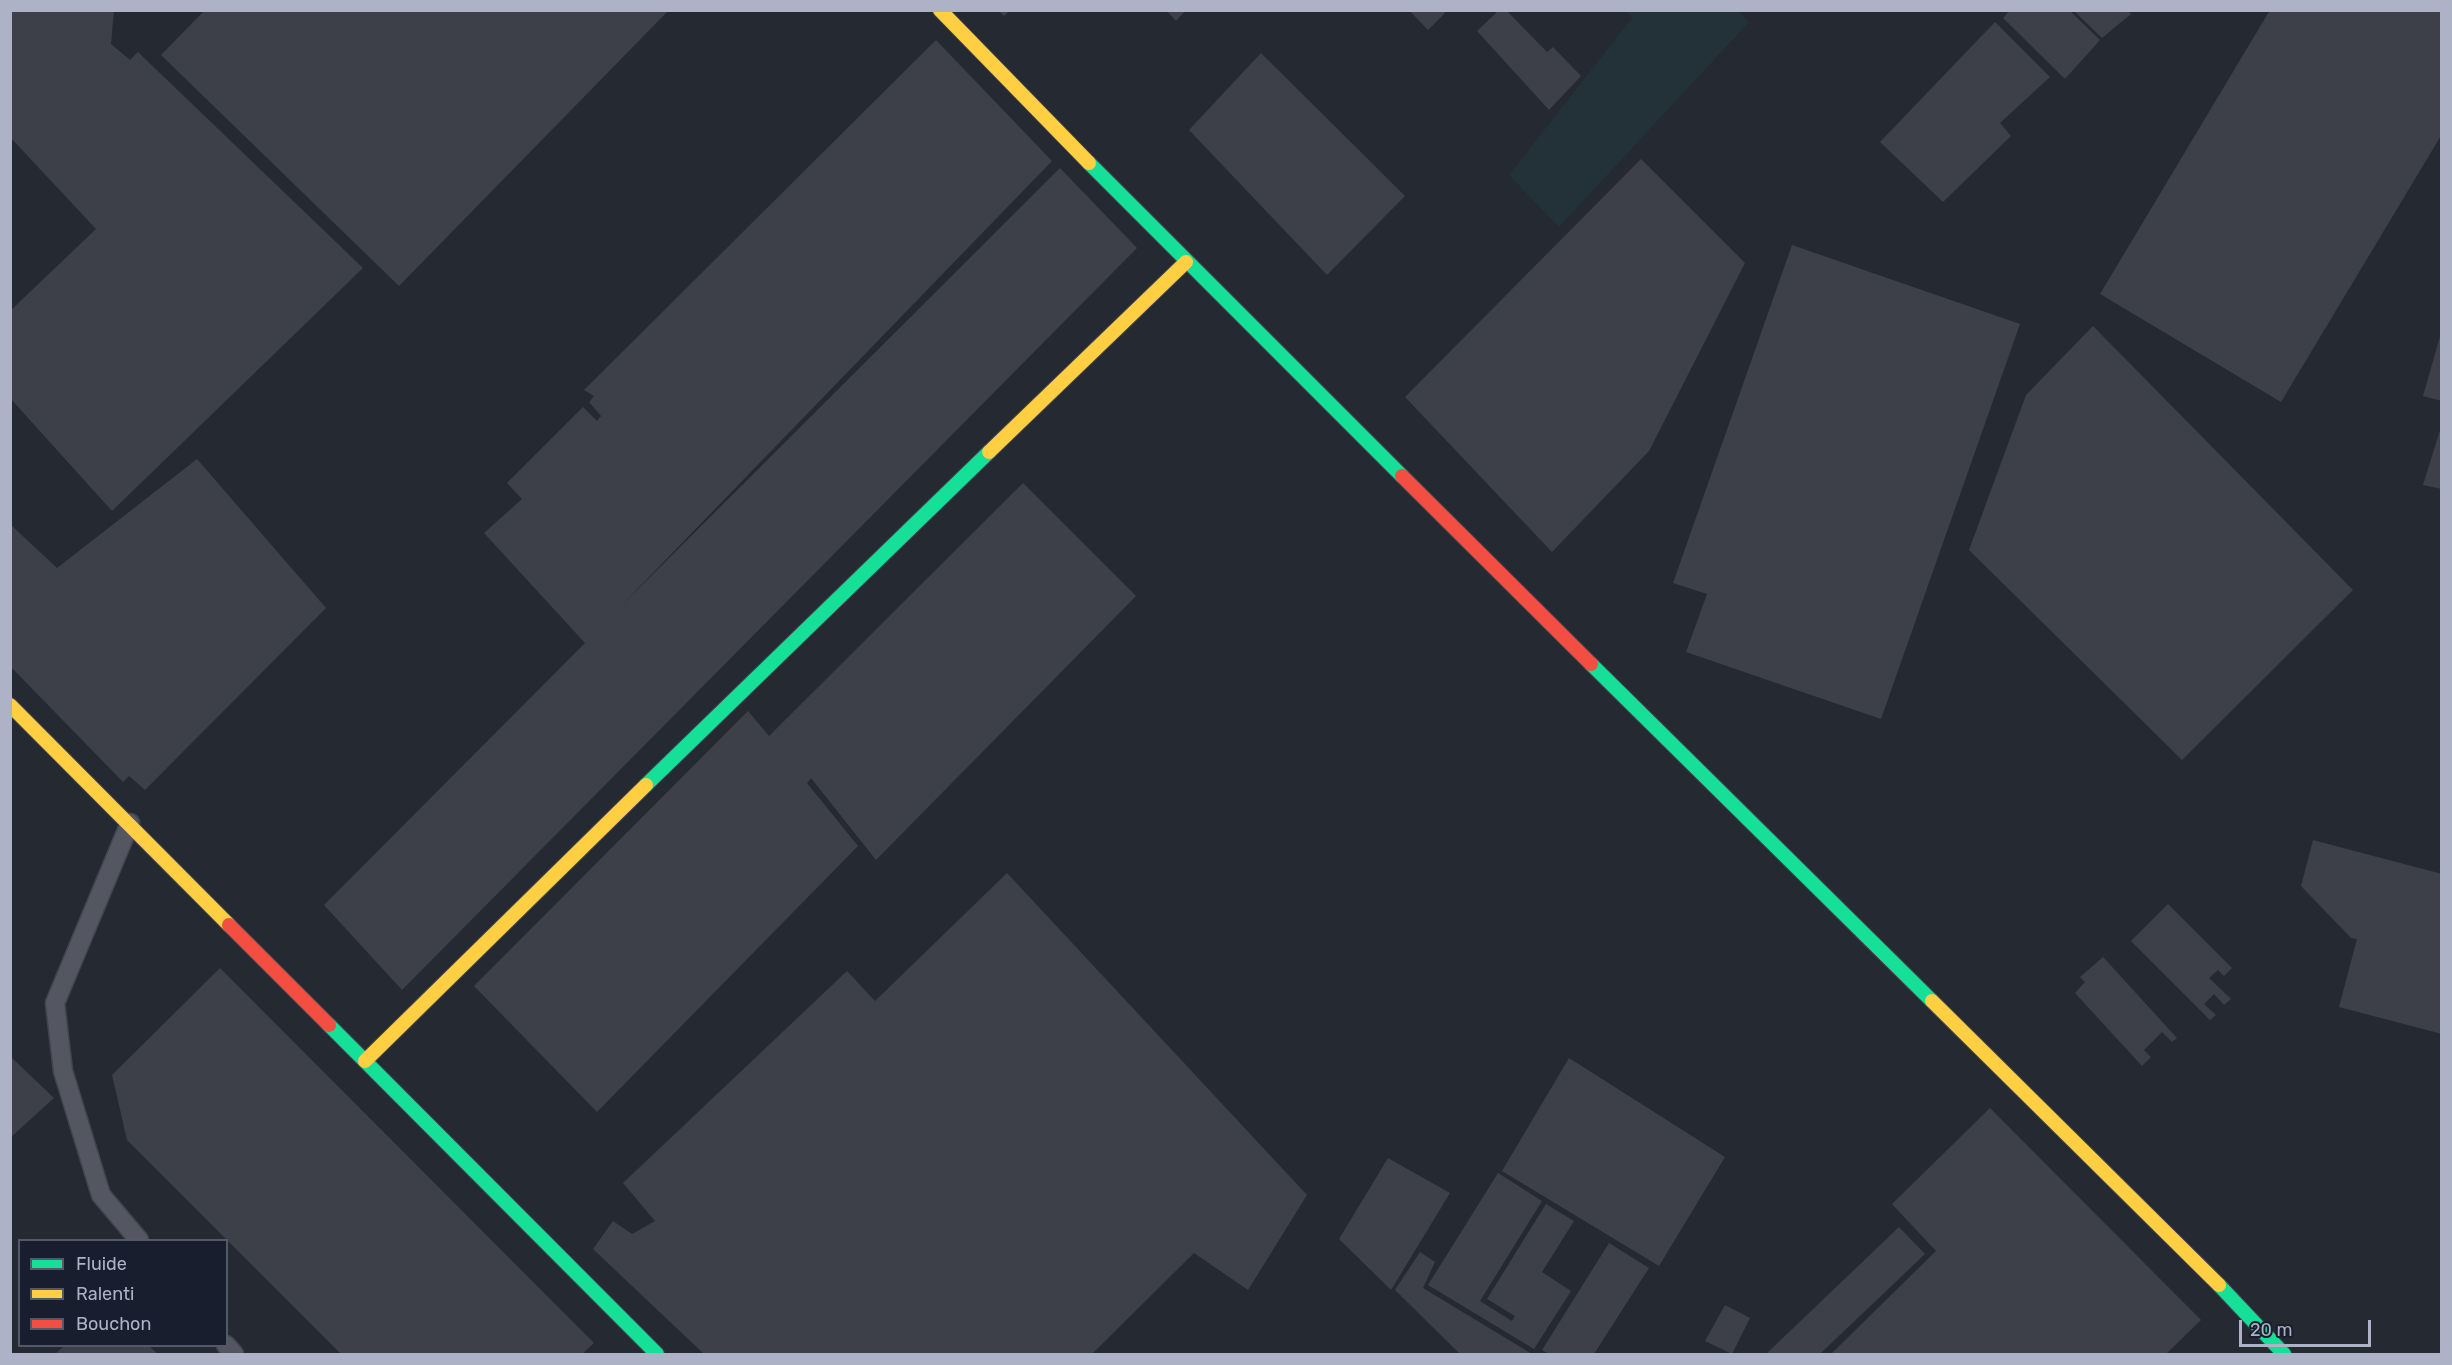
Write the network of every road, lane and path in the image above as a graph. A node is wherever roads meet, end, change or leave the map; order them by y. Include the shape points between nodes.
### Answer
1 (940, 10) edge
2 (1186, 262) junction
3 (10, 705) edge
4 (130, 824) junction
5 (365, 1061) junction
6 (138, 1239) edge
7 (657, 1354) edge
8 (2284, 1354) edge

1 - 2 street
2 - 5 street
2 - 8 street via 2231,1296
3 - 4 street
4 - 5 street
4 - 6 lane via 55,1003 63,1071 101,1195
5 - 7 street

